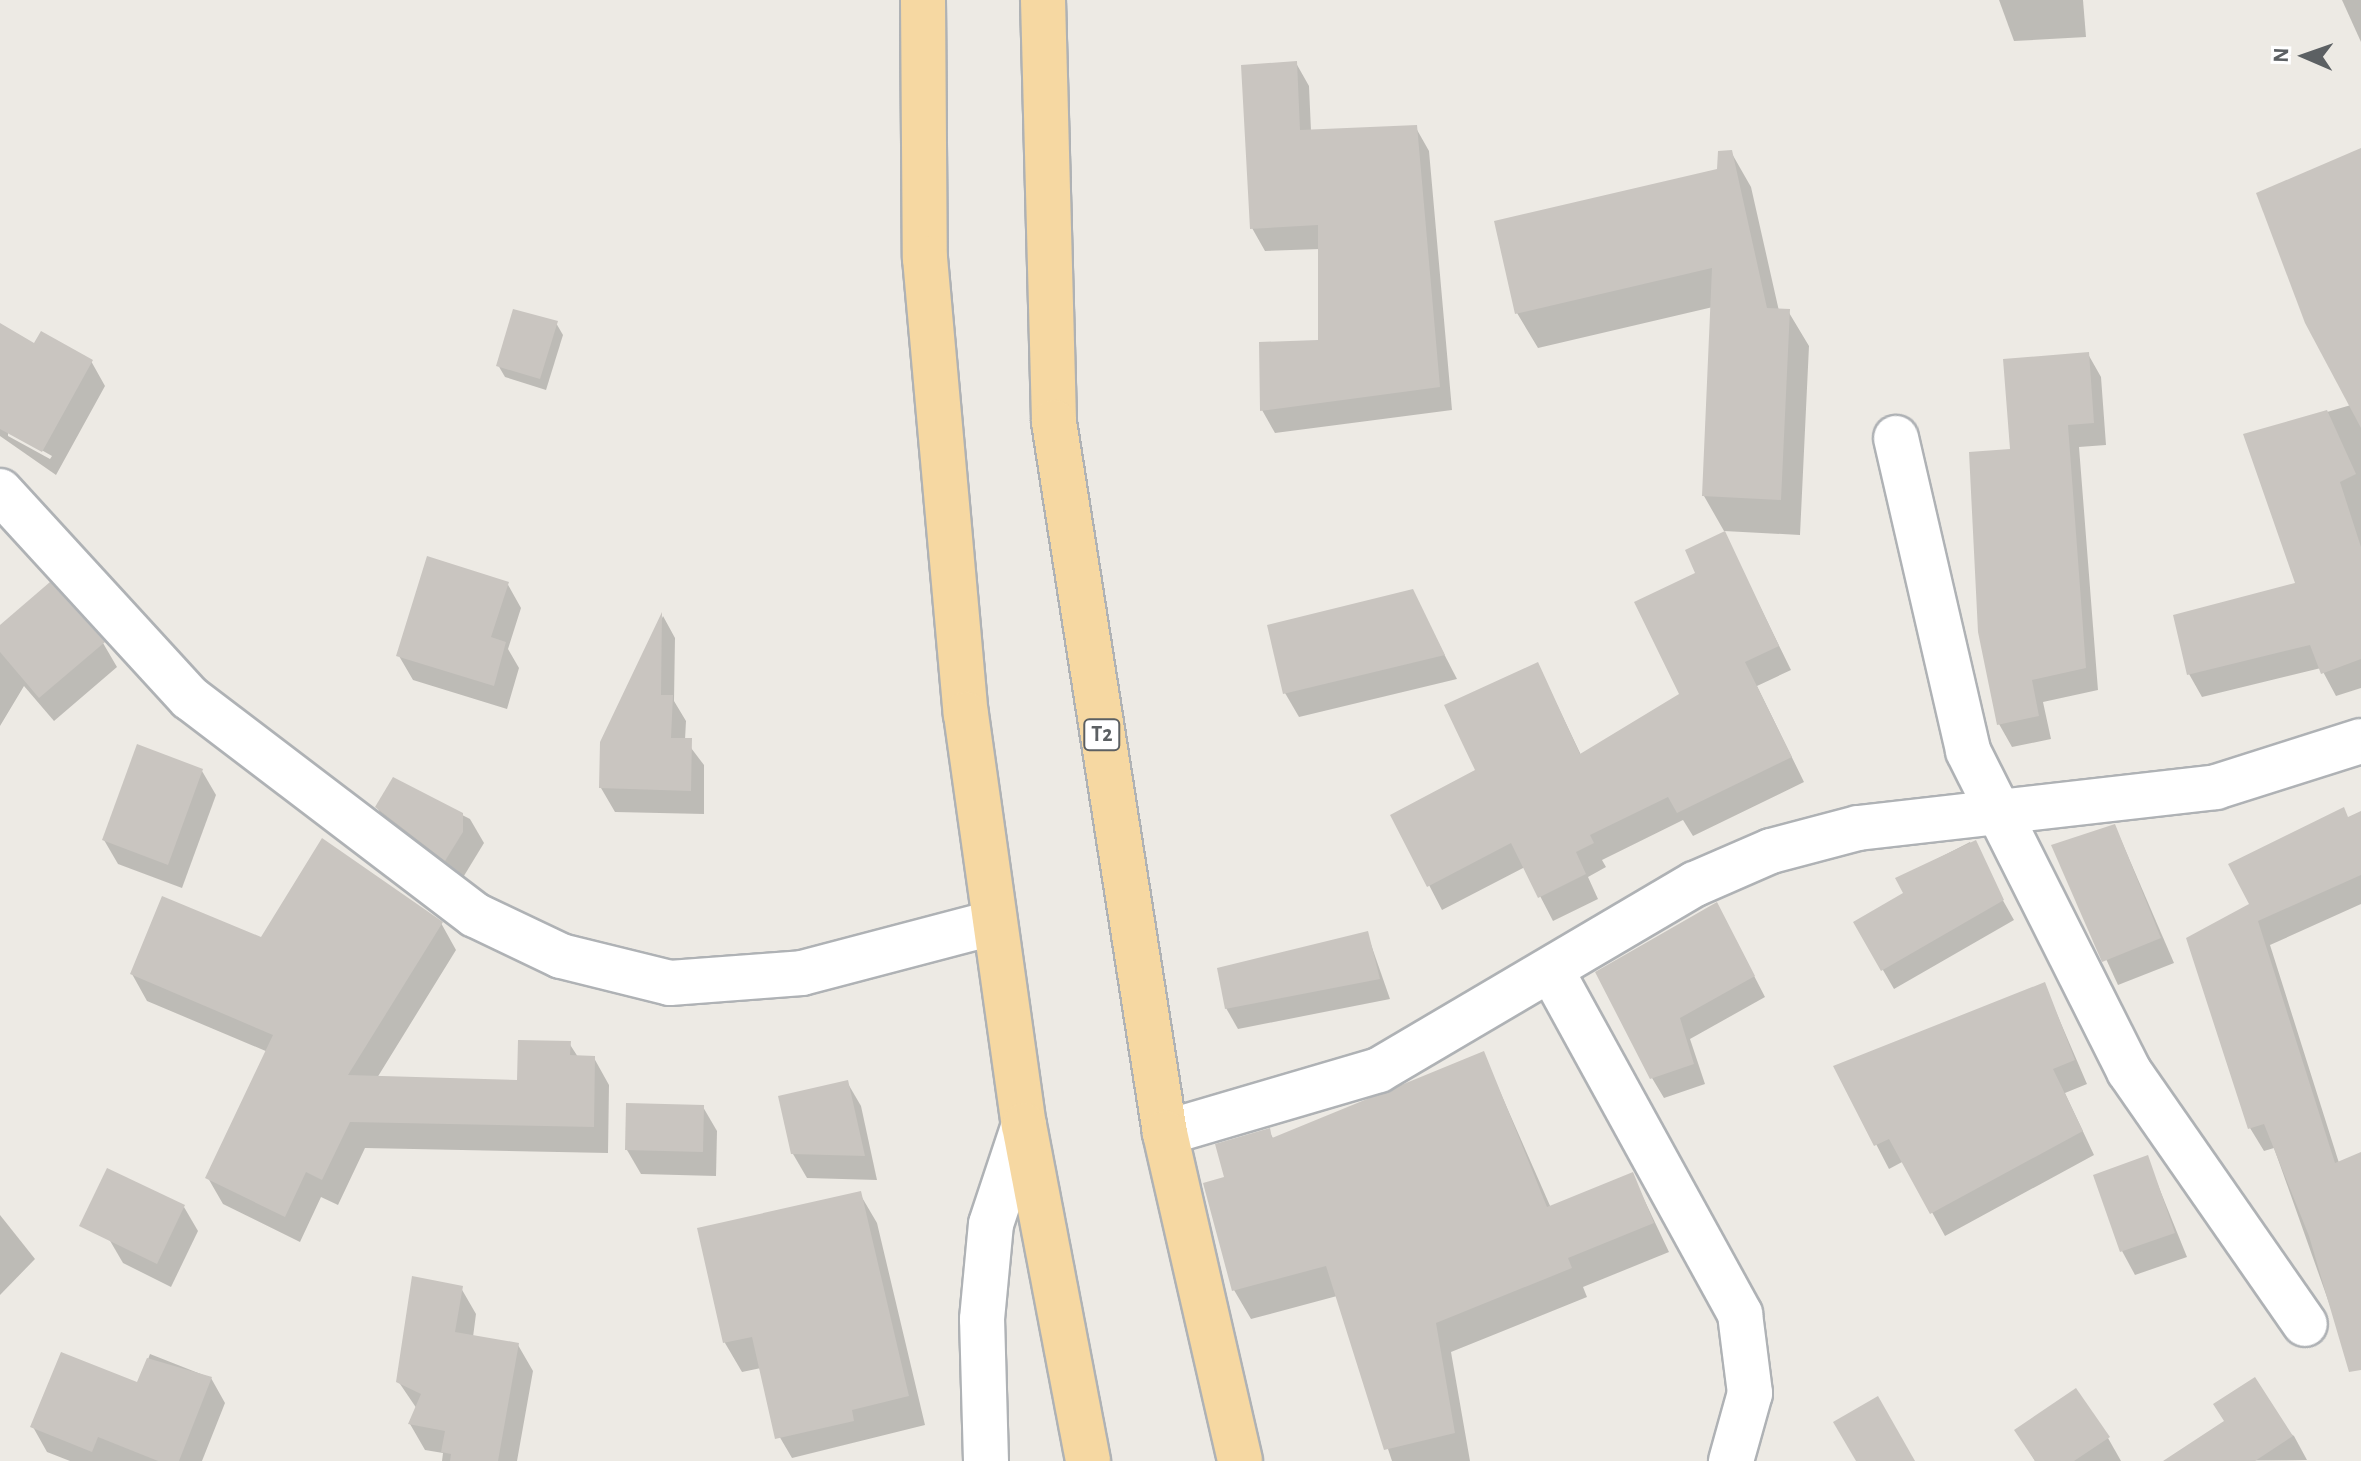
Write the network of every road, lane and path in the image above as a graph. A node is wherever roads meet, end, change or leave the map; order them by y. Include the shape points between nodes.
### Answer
1 (923, 0) edge
2 (1043, 0) edge
3 (1896, 438) dead end
4 (0, 491) edge
5 (2361, 741) edge
6 (2000, 813) junction
7 (993, 923) junction
8 (1551, 970) junction
9 (1024, 1125) junction
10 (1165, 1133) junction
11 (2305, 1324) dead end
12 (986, 1461) edge
13 (1088, 1461) edge
14 (1240, 1461) edge
15 (1731, 1461) edge

1 - 7 highway via 925,258
2 - 10 highway, T2 via 1054,422
3 - 6 street via 1964,736
4 - 7 street via 190,698 475,915 561,956 670,983 802,973
5 - 6 street via 2216,787
6 - 8 street via 1858,828 1771,851 1695,884
6 - 11 street via 2129,1071
7 - 9 highway
8 - 10 street via 1379,1070
8 - 15 street via 1740,1314 1750,1393
9 - 12 street via 991,1224 982,1319
9 - 13 highway
10 - 14 highway, T2

